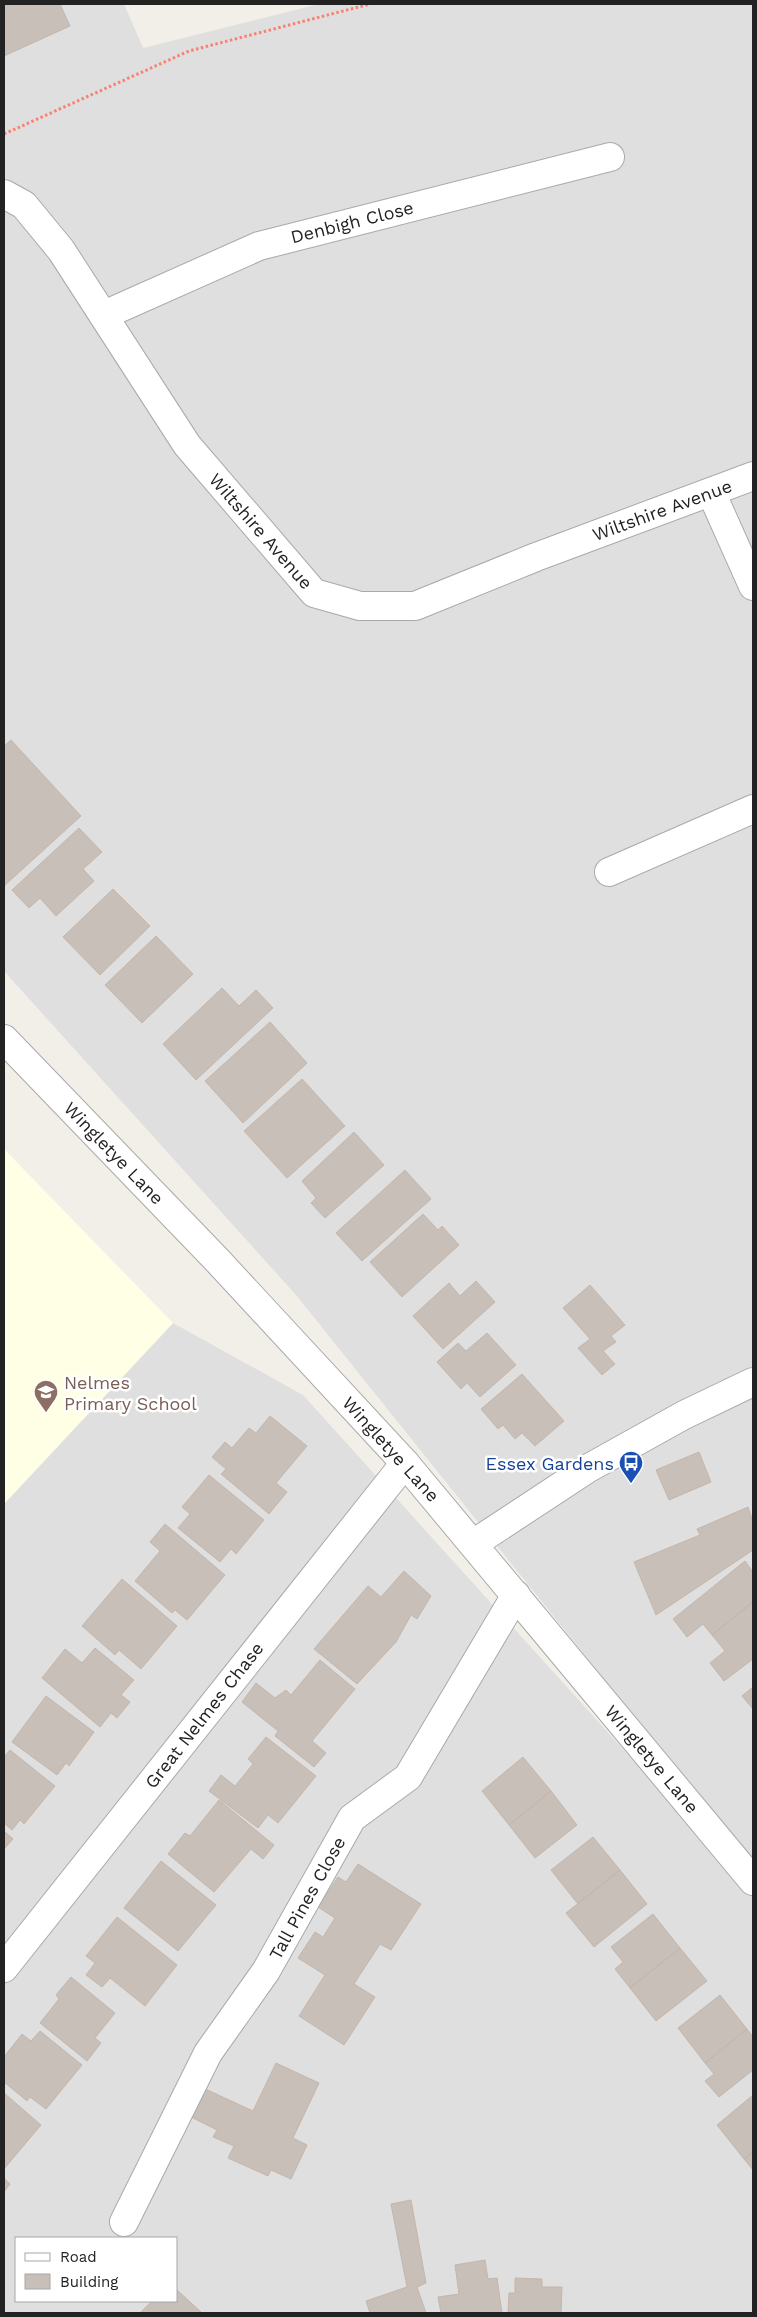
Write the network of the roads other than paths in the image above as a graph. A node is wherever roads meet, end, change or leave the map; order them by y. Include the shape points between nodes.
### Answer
1 (610, 157) dead end
2 (4, 194) edge
3 (104, 315) junction
4 (753, 476) edge
5 (712, 492) junction
6 (753, 586) edge
7 (753, 809) edge
8 (609, 872) dead end
9 (4, 1039) edge
10 (753, 1382) edge
11 (405, 1463) junction
12 (473, 1544) junction
13 (516, 1594) junction
14 (753, 1881) edge
15 (4, 1968) edge
16 (124, 2222) dead end

1 - 3 street, Denbigh Close via 258,246
2 - 3 street, Wiltshire Avenue via 24,205 61,250
3 - 5 street, Wiltshire Avenue via 187,445 314,592 360,606 414,606
4 - 5 street, Wiltshire Avenue
5 - 6 street
7 - 8 street
9 - 11 street, Wingletye Lane via 217,1260
10 - 12 street via 684,1415 587,1469
11 - 12 street, Wingletye Lane
11 - 15 street, Great Nelmes Chase
12 - 13 street, Wingletye Lane
13 - 14 street, Wingletye Lane
13 - 16 street, Tall Pines Close via 408,1777 352,1818 266,1971 208,2053

